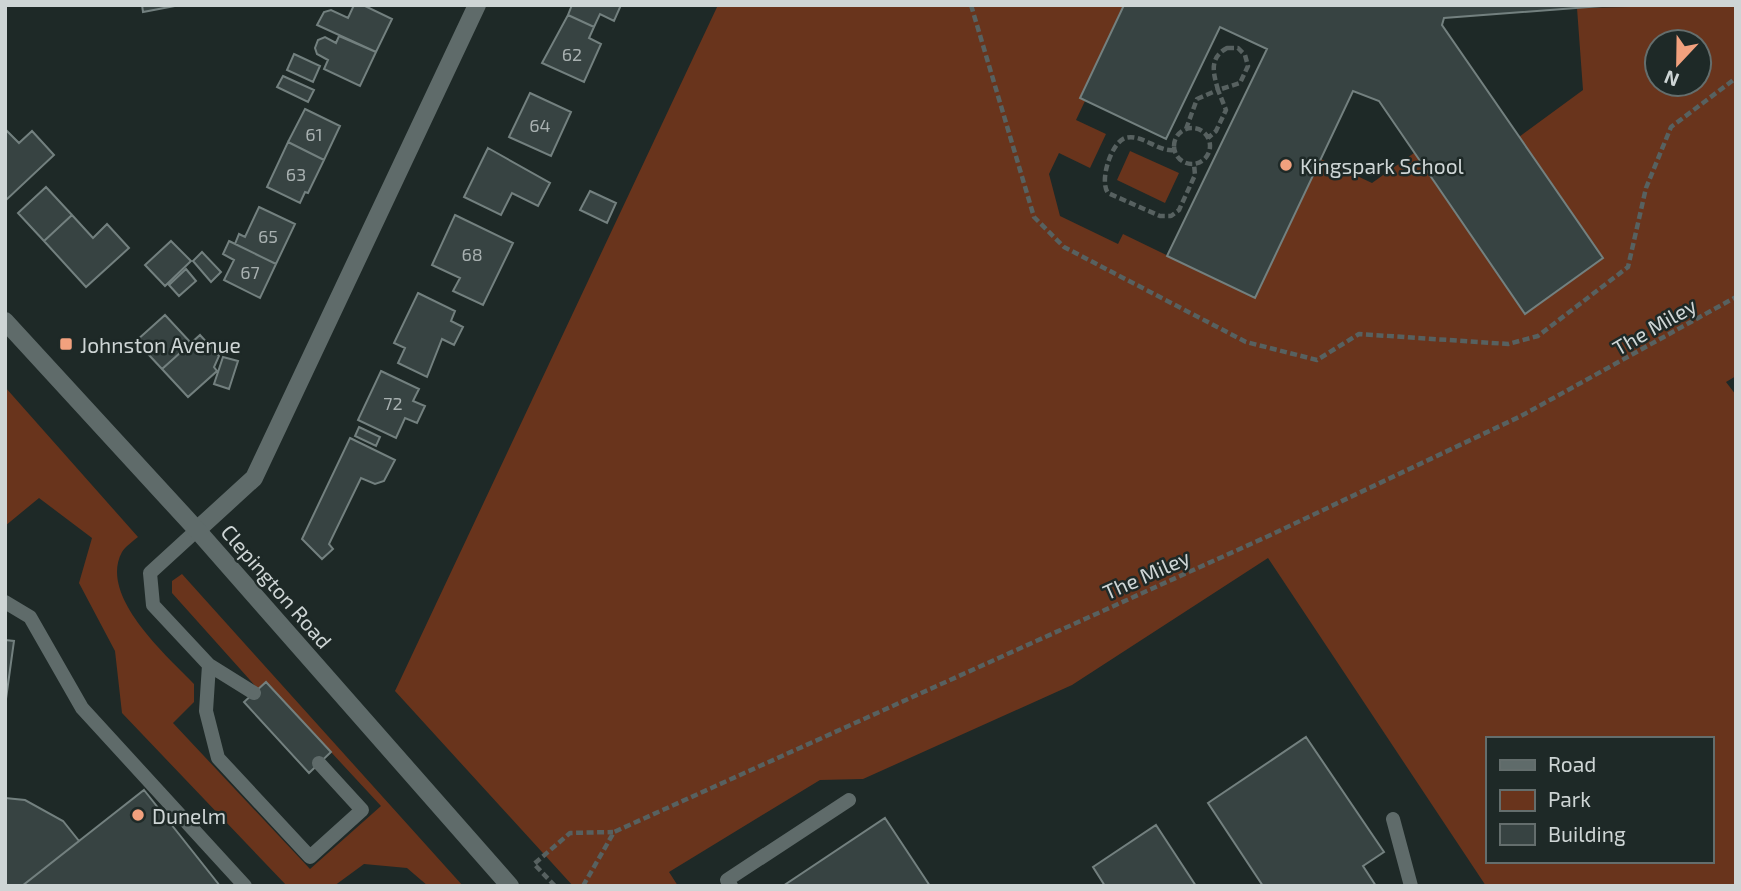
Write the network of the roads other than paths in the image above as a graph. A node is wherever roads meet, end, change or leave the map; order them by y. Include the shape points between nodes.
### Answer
1 (477, 5) edge
2 (5, 321) edge
3 (197, 530) junction
4 (5, 602) edge
5 (208, 665) junction
6 (254, 693) dead end
7 (319, 763) dead end
8 (849, 800) dead end
9 (1393, 818) dead end
10 (245, 886) edge
11 (510, 886) edge
12 (731, 886) edge
13 (1411, 886) edge

1 - 3 main road via 254,478
2 - 3 main road, Clepington Road
3 - 5 lane via 150,573 153,605
3 - 11 main road, Clepington Road
4 - 10 lane via 30,617 82,708
5 - 6 lane
5 - 7 lane via 206,711 218,758 310,857 362,810
8 - 12 lane via 727,880
9 - 13 lane

